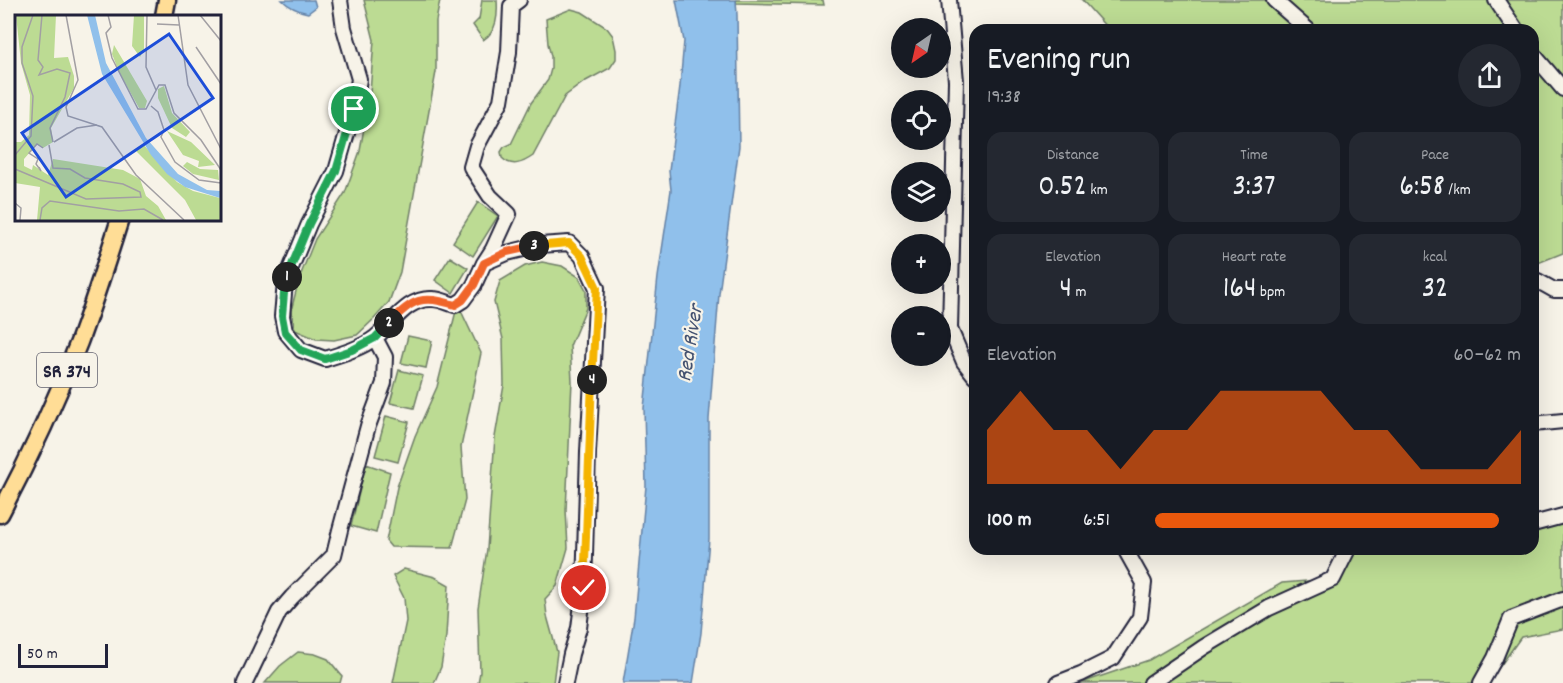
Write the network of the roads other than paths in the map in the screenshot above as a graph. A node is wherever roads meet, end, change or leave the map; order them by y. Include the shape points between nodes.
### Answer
1 (167, 0) edge
2 (340, 0) edge
3 (519, 0) edge
4 (949, 0) edge
5 (1274, 0) edge
6 (1496, 0) edge
7 (165, 15) edge
8 (1301, 24) edge
9 (1512, 24) edge
10 (1539, 61) edge
11 (1563, 89) edge
12 (120, 220) edge
13 (484, 263) junction
14 (1539, 282) edge
15 (1563, 290) edge
16 (375, 338) junction
17 (969, 363) edge
18 (1563, 421) edge
19 (1539, 423) edge
20 (0, 514) edge
21 (1563, 516) edge
22 (1539, 522) edge
23 (1128, 555) edge
24 (1345, 555) edge
25 (1563, 599) edge
26 (245, 683) edge
27 (565, 683) edge
28 (1058, 683) edge
29 (1151, 683) edge
30 (1481, 683) edge

1 - 7 main road
2 - 16 street via 359,79 354,109 336,171 285,282 282,316 285,332 301,350 325,359
3 - 13 street via 511,6 501,101 477,146 471,167 489,196 509,214
4 - 17 street via 956,81 950,328
5 - 8 street
6 - 9 street
10 - 11 street
12 - 20 main road, SR 374 via 78,343 44,425
13 - 16 street via 463,300 455,305 434,299 418,300
13 - 27 street via 507,252 569,243 582,256 597,288 584,588
14 - 15 street
16 - 26 street via 385,357 384,383 368,426 334,555 279,612
18 - 19 street
21 - 22 street
23 - 28 street via 1144,583 1140,617 1113,658
24 - 29 street via 1332,579 1269,608
25 - 30 street via 1511,619

